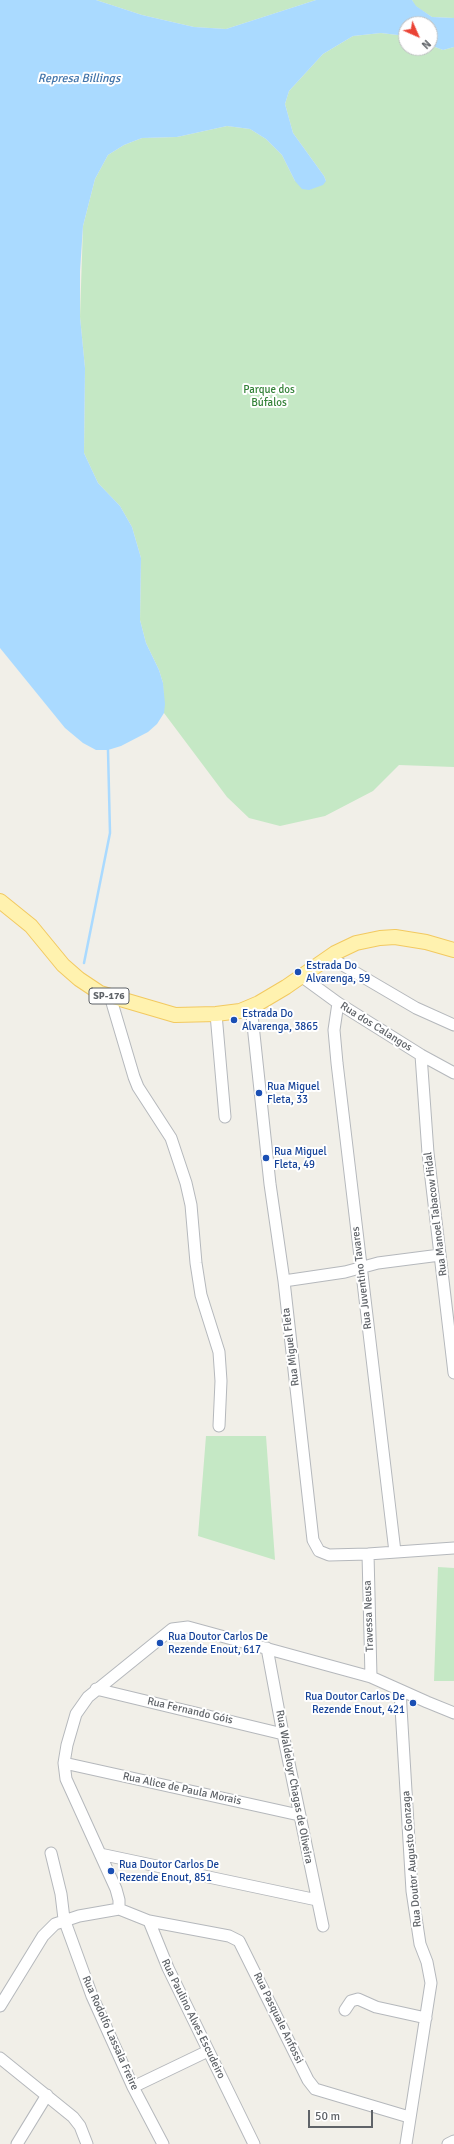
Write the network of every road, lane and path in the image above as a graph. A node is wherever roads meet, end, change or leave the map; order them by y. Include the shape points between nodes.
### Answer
1 (0, 901) edge
2 (453, 951) edge
3 (329, 957) junction
4 (301, 976) junction
5 (110, 996) junction
6 (338, 1003) junction
7 (251, 1006) junction
8 (216, 1014) junction
9 (454, 1025) edge
10 (421, 1055) junction
11 (454, 1073) edge
12 (225, 1117) dead end
13 (440, 1255) junction
14 (361, 1267) junction
15 (284, 1281) junction
16 (454, 1373) edge
17 (219, 1426) dead end
18 (454, 1548) edge
19 (395, 1552) junction
20 (368, 1554) junction
21 (267, 1648) junction
22 (371, 1677) junction
23 (96, 1689) junction
24 (400, 1690) junction
25 (454, 1713) edge
26 (283, 1734) junction
27 (64, 1763) junction
28 (299, 1815) junction
29 (51, 1853) dead end
30 (100, 1854) junction
31 (317, 1900) junction
32 (119, 1910) junction
33 (64, 1919) junction
34 (149, 1921) junction
35 (323, 1926) dead end
36 (0, 2006) edge
37 (344, 2010) dead end
38 (426, 2018) junction
39 (208, 2051) junction
40 (0, 2058) edge
41 (133, 2086) junction
42 (47, 2095) junction
43 (409, 2117) junction
44 (454, 2141) edge
45 (17, 2144) edge
46 (87, 2144) edge
47 (163, 2144) edge
48 (254, 2144) edge
49 (406, 2144) edge
50 (448, 2144) edge

1 - 5 main road, SP-176 via 31,926 63,965 79,979 100,993
2 - 3 main road, SP-176 via 410,940 380,938 347,946
3 - 4 main road, SP-176
3 - 9 street via 416,1008
4 - 6 street, Rua dos Calangos
4 - 7 main road, SP-176 via 270,997
5 - 8 main road, SP-176 via 175,1015
5 - 17 street via 138,1087 171,1138 186,1183 191,1205 201,1295 219,1352
6 - 10 street, Rua dos Calangos
6 - 14 street, Rua Juventino Tavares via 335,1043
7 - 8 main road, SP-176 via 240,1011
7 - 15 street, Rua Miguel Fleta via 269,1177
8 - 12 street
10 - 11 street, Rua dos Calangos
10 - 13 street, Rua Manoel Tabacow Hidal via 428,1153
13 - 14 street
13 - 16 street, Rua Manoel Tabacow Hidal
14 - 15 street via 345,1272
14 - 19 street, Rua Juventino Tavares
15 - 20 street, Rua Miguel Fleta via 313,1540 319,1551 329,1555
18 - 19 street, Rua Miguel Fleta
19 - 20 street, Rua Miguel Fleta
20 - 22 street, Travessa Neusa
21 - 22 street
21 - 23 street via 188,1627 178,1627 168,1632
21 - 26 street, Rua Waldeloyr Chagas de Oliveira
22 - 24 street
23 - 26 street, Rua Fernando Góis
23 - 27 street via 76,1714
24 - 25 street
24 - 38 street, Rua Doutor Augusto Gonzaga via 412,1891 419,1937 431,1983
26 - 28 street, Rua Waldeloyr Chagas de Oliveira
27 - 28 street, Rua Alice de Paula Morais
27 - 30 street via 66,1779
28 - 31 street, Rua Waldeloyr Chagas de Oliveira
29 - 33 street, Rua Rodolfo Lassala Freire
30 - 31 street
30 - 32 street via 117,1893
31 - 35 street, Rua Waldeloyr Chagas de Oliveira
32 - 33 street
32 - 34 street
33 - 36 street via 43,1936
33 - 41 street, Rua Rodolfo Lassala Freire via 92,1996
34 - 39 street, Rua Paulino Alves Escudeiro
34 - 43 street, Rua Pasquale Anfossi via 229,1936 239,1941 308,2080 315,2089
37 - 38 street via 351,2001 358,1999 380,2008
38 - 43 street, Rua Doutor Augusto Gonzaga
39 - 41 street
39 - 48 street, Rua Paulino Alves Escudeiro
40 - 42 street
41 - 47 street, Rua Rodolfo Lassala Freire
42 - 45 street
42 - 46 street via 73,2117 80,2126
43 - 49 street, Rua Doutor Augusto Gonzaga
44 - 50 street

